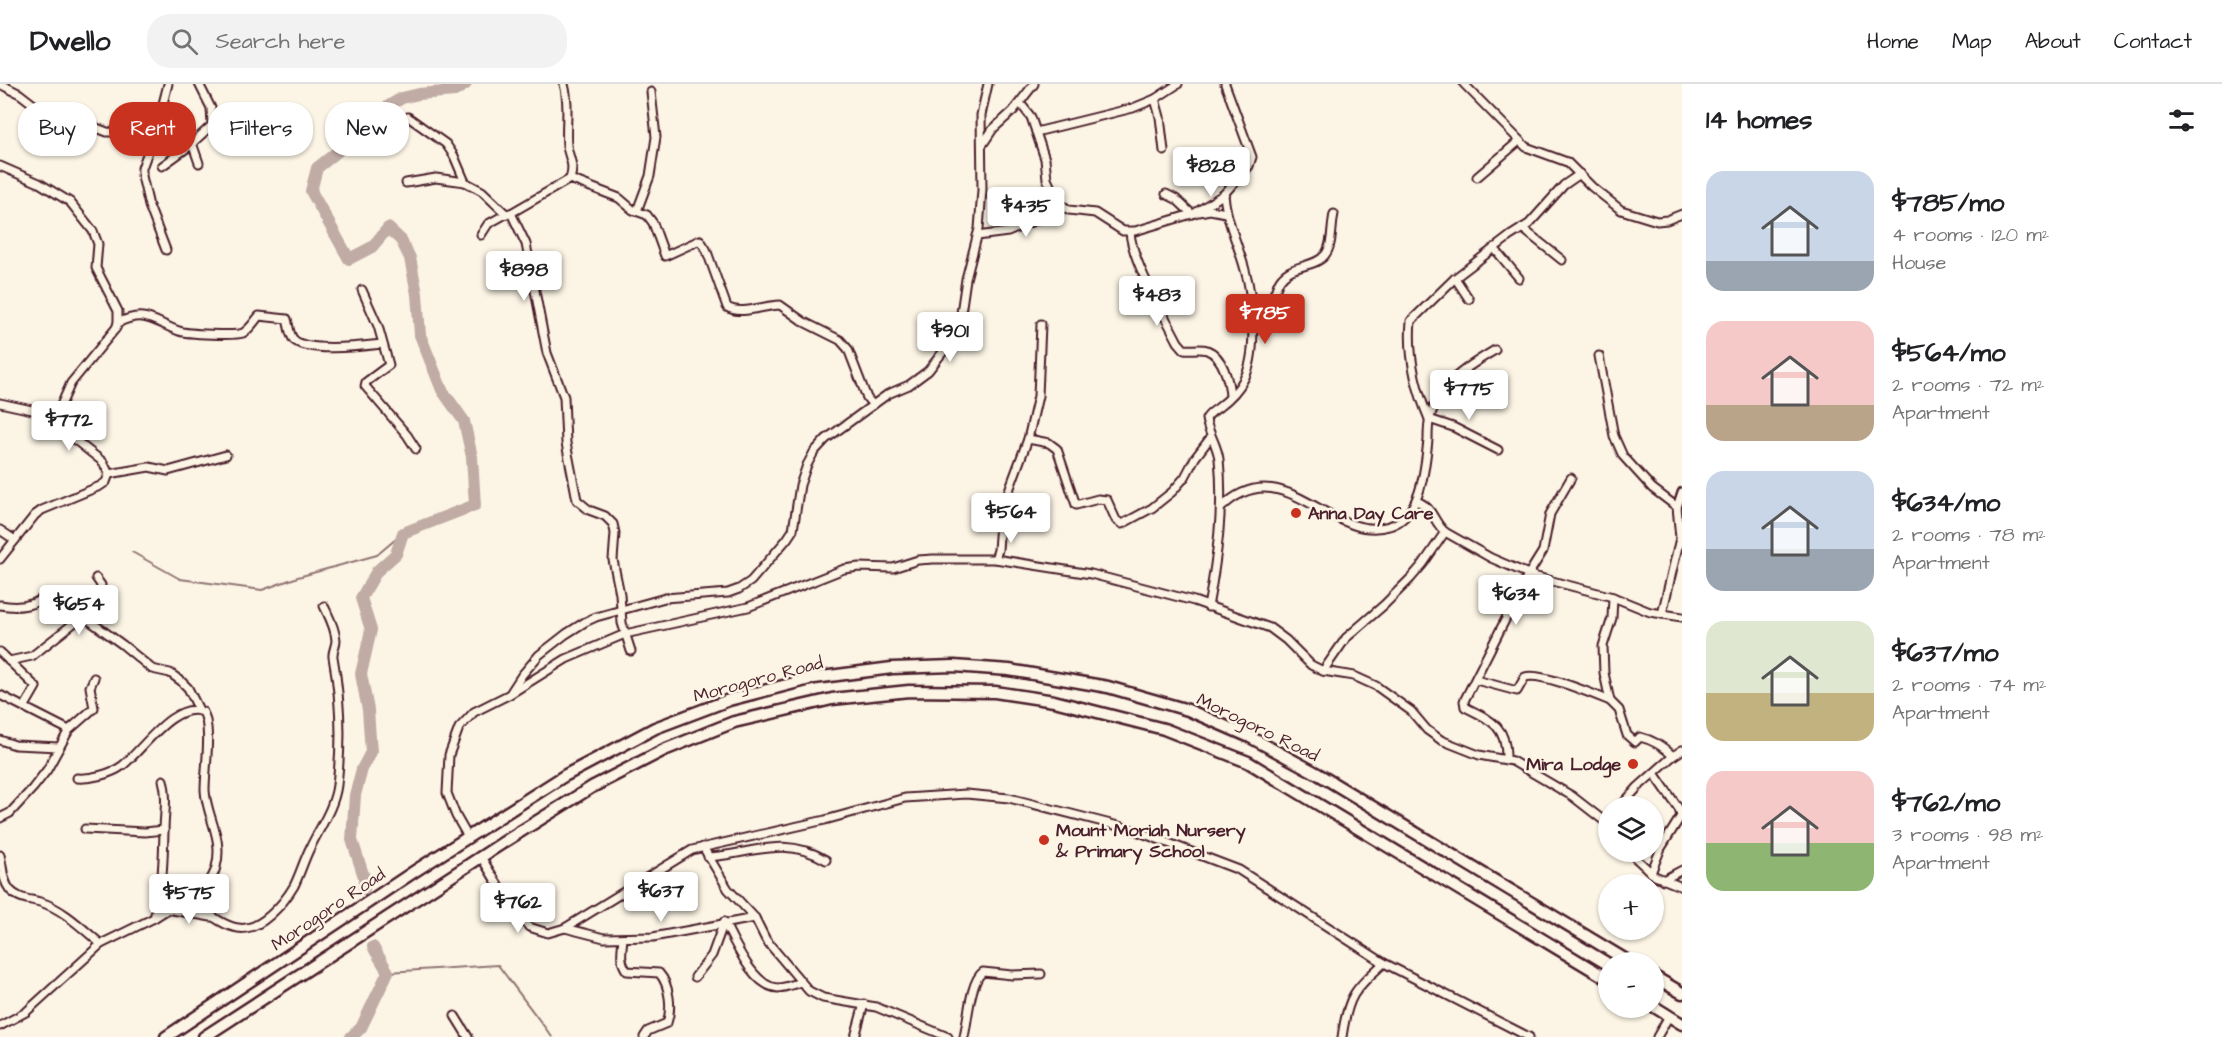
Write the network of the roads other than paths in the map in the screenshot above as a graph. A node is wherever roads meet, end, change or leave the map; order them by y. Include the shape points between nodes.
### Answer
1 (0, 84) edge
2 (168, 84) edge
3 (199, 84) edge
4 (564, 84) edge
5 (988, 84) edge
6 (1034, 84) edge
7 (1178, 84) edge
8 (1225, 84) edge
9 (1464, 84) edge
10 (651, 92) dead end
11 (1155, 99) junction
12 (163, 102) edge
13 (1020, 103) junction
14 (409, 118) edge
15 (109, 132) edge
16 (1036, 132) junction
17 (196, 139) edge
18 (1520, 141) junction
19 (982, 144) junction
20 (1164, 151) dead end
21 (196, 154) edge
22 (146, 156) edge
23 (175, 156) edge
24 (199, 163) dead end
25 (0, 166) edge
26 (162, 166) dead end
27 (1580, 174) junction
28 (1477, 177) dead end
29 (570, 179) junction
30 (465, 182) junction
31 (406, 183) dead end
32 (1224, 194) junction
33 (1166, 195) dead end
34 (1064, 208) junction
35 (637, 211) junction
36 (508, 213) junction
37 (1193, 213) junction
38 (1226, 213) junction
39 (1334, 214) dead end
40 (1682, 214) edge
41 (1522, 228) junction
42 (1130, 231) junction
43 (481, 235) dead end
44 (977, 236) junction
45 (1494, 248) junction
46 (166, 250) dead end
47 (1562, 260) dead end
48 (1455, 278) junction
49 (1519, 278) dead end
50 (362, 290) dead end
51 (1469, 299) dead end
52 (1250, 303) junction
53 (118, 323) junction
54 (1041, 324) dead end
55 (382, 344) junction
56 (1495, 350) dead end
57 (1599, 356) dead end
58 (1230, 396) junction
59 (0, 403) edge
60 (873, 405) junction
61 (56, 416) junction
62 (1429, 419) junction
63 (1211, 437) junction
64 (1028, 439) junction
65 (416, 449) dead end
66 (1498, 450) dead end
67 (226, 454) dead end
68 (109, 474) junction
69 (1571, 478) dead end
70 (1682, 492) edge
71 (1416, 501) junction
72 (1677, 507) junction
73 (1221, 508) junction
74 (0, 530) edge
75 (1444, 532) junction
76 (15, 540) junction
77 (0, 559) edge
78 (995, 559) junction
79 (1528, 575) junction
80 (96, 578) dead end
81 (48, 595) dead end
82 (1613, 597) junction
83 (0, 605) edge
84 (324, 606) dead end
85 (1208, 607) junction
86 (622, 611) junction
87 (1662, 614) junction
88 (83, 616) junction
89 (1682, 617) edge
90 (625, 634) junction
91 (631, 651) dead end
92 (0, 652) edge
93 (9, 661) junction
94 (1323, 670) junction
95 (93, 678) dead end
96 (1476, 680) junction
97 (510, 694) junction
98 (0, 695) edge
99 (1610, 702) junction
100 (25, 706) junction
101 (199, 710) junction
102 (69, 730) junction
103 (0, 740) edge
104 (59, 747) junction
105 (1682, 750) edge
106 (1673, 756) junction
107 (1506, 759) junction
108 (1654, 773) junction
109 (77, 778) dead end
110 (163, 780) dead end
111 (1631, 796) edge
112 (1598, 815) edge
113 (0, 818) edge
114 (85, 829) dead end
115 (164, 830) junction
116 (468, 837) junction
117 (703, 848) junction
118 (0, 855) edge
119 (481, 857) junction
120 (708, 857) junction
121 (826, 860) dead end
122 (1640, 862) edge
123 (1682, 870) edge
124 (1652, 873) joint
125 (1664, 880) joint
126 (1682, 887) edge
127 (191, 900) junction
128 (167, 909) junction
129 (154, 918) junction
130 (216, 918) junction
131 (755, 918) junction
132 (724, 922) junction
133 (565, 928) junction
134 (623, 938) junction
135 (101, 944) junction
136 (1614, 952) edge
137 (1384, 963) junction
138 (1598, 973) edge
139 (1041, 974) dead end
140 (694, 977) dead end
141 (801, 982) junction
142 (1664, 982) edge
143 (1682, 993) edge
144 (864, 1004) junction
145 (1664, 1013) edge
146 (454, 1016) dead end
147 (1669, 1016) junction
148 (1682, 1024) edge
149 (0, 1026) edge
150 (166, 1037) edge
151 (204, 1037) edge
152 (468, 1037) edge
153 (644, 1037) edge
154 (855, 1037) edge
155 (948, 1037) edge
156 (964, 1037) edge
157 (1342, 1037) edge
158 (1529, 1037) edge
159 (1657, 1037) edge

1 - 15 street via 42,111
2 - 12 street
3 - 17 street via 213,121
4 - 29 street via 568,101 567,147 573,165
5 - 19 street via 981,115
6 - 13 street
7 - 11 street
8 - 32 street via 1252,157 1249,166
9 - 18 street
10 - 35 street via 656,137 650,176
11 - 16 street
11 - 20 street
13 - 16 street
13 - 19 street
14 - 30 street via 446,144
16 - 34 street via 1047,178
18 - 27 street via 1562,159
18 - 28 street
19 - 44 street
21 - 24 street
22 - 46 street via 142,176
23 - 26 street
25 - 53 street via 70,202 93,231 98,243 96,268 118,311
27 - 40 street via 1630,214 1657,221
27 - 41 street
29 - 35 street via 619,198
29 - 36 street
30 - 31 street via 431,178
30 - 36 street
32 - 37 street
32 - 38 street
33 - 37 street
34 - 42 street via 1095,213 1117,228
34 - 44 street via 1008,232
35 - 60 street via 649,217 665,256 700,240 729,309 780,305 840,340 848,349
36 - 43 street via 488,224
36 - 86 street via 526,244 547,353 565,402 566,443 577,500 613,524 613,560
37 - 38 street
37 - 42 street
38 - 52 street via 1245,270
39 - 52 street via 1326,254 1280,279 1269,300
41 - 45 street
41 - 47 street
42 - 58 street via 1131,245 1178,342 1187,350 1204,349 1215,356 1226,374
44 - 60 street via 960,320 950,342 928,371
45 - 48 street
45 - 49 street
48 - 51 street
48 - 62 street via 1411,322 1414,369
50 - 55 street
52 - 58 street via 1252,360 1243,381
53 - 55 street via 134,316 159,321 183,332 236,334 248,330 259,316 273,316 287,319 291,336 303,344 346,348
53 - 61 street via 71,383
54 - 64 street via 1038,396
55 - 65 street via 388,366 365,386
56 - 62 street via 1453,378
57 - 72 street via 1614,436 1623,456 1652,488
58 - 63 street via 1208,414
59 - 61 street
60 - 86 street via 814,452 800,485 793,530 751,581 728,592 674,597
61 - 68 street via 65,432 104,462
62 - 66 street
62 - 71 street
63 - 64 street via 1172,492 1122,524 1103,498 1077,505 1057,448
63 - 73 street via 1219,459
64 - 78 street via 1005,501
67 - 68 street via 172,470 149,467
68 - 76 street via 100,486 42,510
69 - 79 street via 1551,514 1543,551
70 - 72 street
71 - 73 street via 1402,519 1381,528 1354,524 1268,488 1250,489
71 - 75 street via 1430,509
72 - 87 street via 1680,538
73 - 85 street
74 - 76 street
75 - 79 street
75 - 94 street via 1417,571 1346,638
76 - 77 street
78 - 85 street via 1091,574
78 - 90 street via 933,559 893,568 844,569 748,608
79 - 82 street
79 - 96 street
80 - 88 street via 101,585 100,594
81 - 83 street via 36,604
82 - 87 street
82 - 99 street via 1603,653
84 - 130 street via 334,627 333,655 340,707 336,788 329,812 293,886 275,910 249,927 237,928
85 - 94 street via 1270,628 1304,660
86 - 90 street
86 - 97 street via 596,617 566,634 533,661
87 - 89 street
88 - 93 street via 32,656
88 - 101 street via 152,669 170,673 181,681
90 - 91 street
90 - 97 street via 566,659
92 - 93 street
93 - 100 street via 36,686
94 - 107 street via 1354,676 1376,686 1411,711 1441,740
95 - 102 street via 90,687 94,708
96 - 99 street via 1517,691 1529,675
96 - 107 street via 1464,705 1499,728
97 - 116 street via 474,712 459,728 449,755 447,793
98 - 100 street
99 - 106 street via 1619,710 1632,740 1646,738
100 - 102 street
101 - 109 street via 171,719 121,766
101 - 127 street via 208,723 205,791 218,854 209,881
102 - 104 street
103 - 104 street via 15,745
104 - 113 street via 33,789
105 - 106 street
106 - 108 street
107 - 112 street
108 - 111 street
108 - 124 street via 1682,816 1661,848
110 - 115 street
114 - 115 street
115 - 129 street via 162,884
116 - 136 highway, Morogoro Road via 564,776 655,728 729,700 814,678 892,668 954,666 1009,670 1108,687 1188,710 1250,737
116 - 150 highway, Morogoro Road
117 - 120 street
117 - 133 street via 685,853
117 - 137 street via 905,798 958,794 1009,798 1134,830 1222,863 1275,892
118 - 135 street via 5,881 13,893 57,910
119 - 133 street via 529,927 548,933
119 - 138 highway, Morogoro Road via 592,787 664,750 734,722 832,699 909,691 995,692 1054,701 1164,729 1248,762
119 - 151 highway, Morogoro Road
120 - 121 street via 784,846
120 - 131 street via 728,890
122 - 124 street
123 - 125 street
125 - 126 street
127 - 128 street
127 - 130 street
128 - 129 street
128 - 130 street
129 - 135 street
131 - 132 street
131 - 141 street via 766,940
132 - 134 street via 653,937
132 - 140 street via 712,955
132 - 141 street via 741,955 763,982 777,988
133 - 134 street via 604,938
134 - 153 street via 621,958 627,971 659,973 666,983 667,1023 648,1031
135 - 149 street via 26,1012
137 - 157 street via 1353,994 1346,1009
137 - 158 street
139 - 156 street via 980,974 974,985
141 - 144 street via 823,998
142 - 143 highway
144 - 154 street
144 - 155 street
145 - 147 highway
146 - 152 street
147 - 148 highway
147 - 159 street

